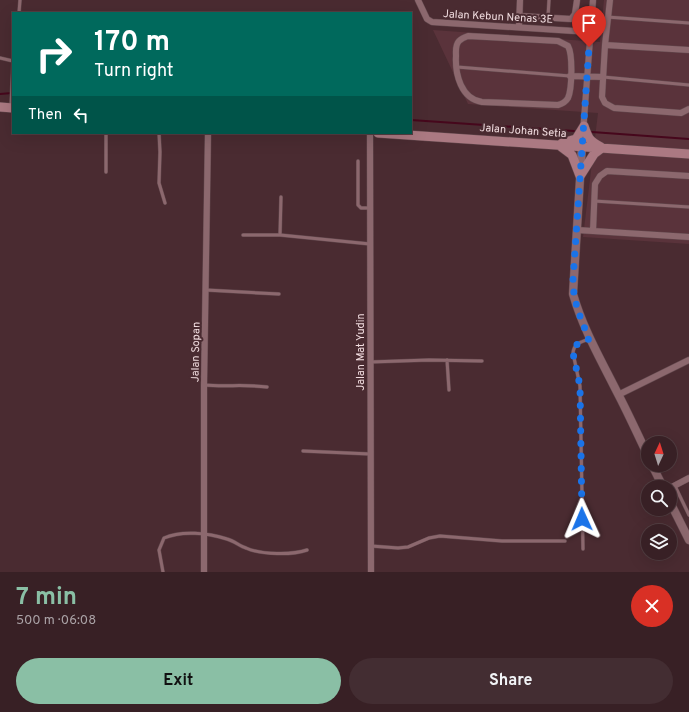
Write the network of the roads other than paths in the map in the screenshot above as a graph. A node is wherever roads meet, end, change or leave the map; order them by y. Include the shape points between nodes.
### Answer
1 (20, 0) edge
2 (418, 0) edge
3 (520, 0) edge
4 (549, 0) edge
5 (577, 0) edge
6 (593, 0) edge
7 (610, 0) edge
8 (18, 12) edge
9 (520, 16) junction
10 (607, 17) junction
11 (548, 18) junction
12 (689, 23) edge
13 (519, 27) junction
14 (590, 32) junction
15 (605, 45) junction
16 (689, 50) edge
17 (0, 58) edge
18 (12, 61) edge
19 (455, 67) junction
20 (12, 74) edge
21 (570, 76) junction
22 (587, 77) junction
23 (603, 77) junction
24 (689, 84) edge
25 (12, 105) edge
26 (0, 107) edge
27 (689, 109) edge
28 (584, 126) junction
29 (106, 134) edge
30 (159, 134) edge
31 (208, 134) edge
32 (370, 134) edge
33 (394, 134) edge
34 (557, 144) junction
35 (582, 146) junction
36 (602, 148) junction
37 (689, 154) edge
38 (358, 161) dead end
39 (106, 172) dead end
40 (580, 176) junction
41 (689, 176) edge
42 (281, 197) dead end
43 (594, 201) junction
44 (165, 204) dead end
45 (689, 207) edge
46 (371, 208) junction
47 (577, 230) junction
48 (593, 231) junction
49 (243, 235) dead end
50 (280, 236) junction
51 (689, 237) edge
52 (370, 244) junction
53 (206, 290) junction
54 (279, 294) dead end
55 (589, 339) junction
56 (447, 360) junction
57 (689, 360) edge
58 (482, 361) dead end
59 (370, 362) junction
60 (204, 385) junction
61 (267, 387) dead end
62 (449, 390) dead end
63 (618, 394) junction
64 (641, 442) edge
65 (303, 451) dead end
66 (370, 454) junction
67 (689, 478) edge
68 (677, 484) edge
69 (677, 495) edge
70 (689, 515) edge
71 (677, 516) edge
72 (205, 533) junction
73 (689, 540) edge
74 (565, 541) dead end
75 (371, 546) junction
76 (583, 548) dead end
77 (308, 550) dead end
78 (163, 572) edge
79 (204, 572) edge
80 (371, 572) edge

1 - 8 lane
2 - 13 street, Jalan Kebun Nenas 3E via 427,18 432,22
3 - 9 street
4 - 11 lane
5 - 11 street via 575,14 570,19
6 - 14 street
7 - 10 street
9 - 11 street
9 - 13 street
10 - 12 lane
10 - 15 street
13 - 14 street, Jalan Kebun Nenas 3E
14 - 22 street
15 - 16 street
15 - 23 street
17 - 18 lane
19 - 21 lane
19 - 21 street via 464,91 471,99 482,102 558,105 568,96
19 - 21 street via 456,45 468,36 558,41 570,50
20 - 25 lane
21 - 22 street
22 - 23 street
22 - 28 street
23 - 24 lane
23 - 27 street via 602,97 605,103 614,108 681,112
25 - 26 main road
28 - 34 main road via 576,139
28 - 35 street
28 - 36 main road via 592,143
29 - 39 lane
30 - 44 lane via 159,183
31 - 53 street, Jalan Sopan
32 - 46 street, Jalan Mat Yudin
33 - 34 main road, Jalan Johan Setia
34 - 35 main road, Jalan Johan Setia
34 - 40 main road via 572,155
35 - 36 main road, Jalan Johan Setia
35 - 40 street
36 - 37 main road, Jalan Johan Setia
36 - 40 main road via 592,157
38 - 46 lane via 358,206
40 - 47 street
41 - 43 street via 607,171 595,184
42 - 50 lane
43 - 45 lane
43 - 48 street
46 - 52 street, Jalan Mat Yudin
47 - 48 street
47 - 55 street via 573,294
48 - 51 street
49 - 50 lane
50 - 52 lane
52 - 59 street, Jalan Mat Yudin
53 - 54 lane
53 - 60 street, Jalan Sopan
55 - 63 street
55 - 76 lane via 577,344 573,353 580,386
56 - 58 lane
56 - 59 lane
56 - 62 lane
57 - 63 street
59 - 66 street, Jalan Mat Yudin
60 - 61 lane
60 - 72 street, Jalan Sopan
63 - 64 street
65 - 66 lane
66 - 75 street, Jalan Mat Yudin
67 - 68 street
69 - 70 lane
71 - 73 street
72 - 77 lane via 227,538 258,552 289,554
72 - 78 lane via 171,535 164,538 159,550
72 - 79 street, Jalan Sopan
74 - 75 lane via 502,541 440,536 398,548
75 - 80 street, Jalan Mat Yudin

